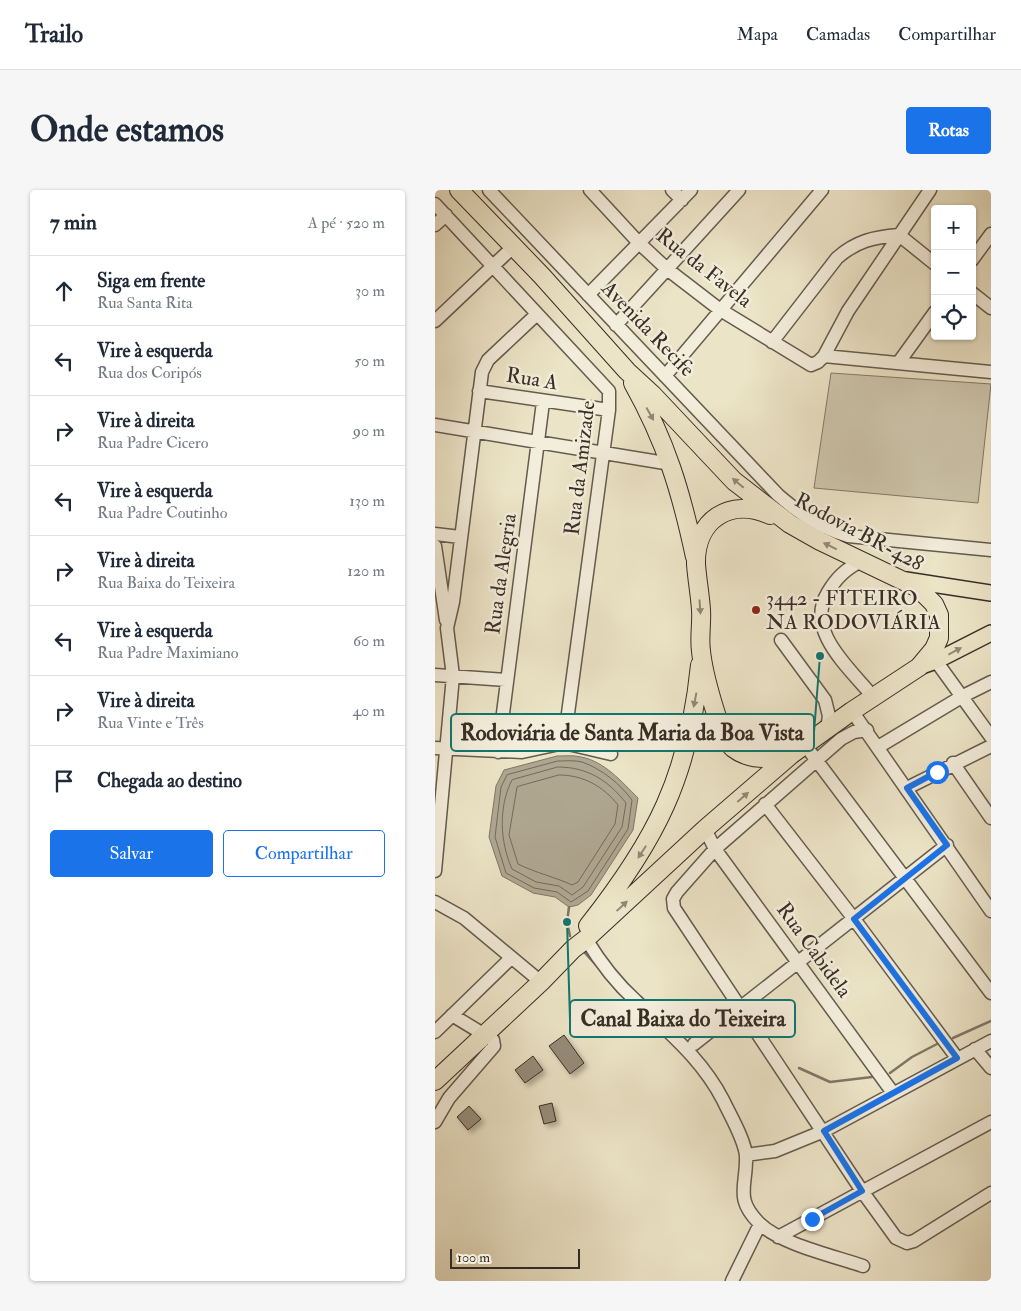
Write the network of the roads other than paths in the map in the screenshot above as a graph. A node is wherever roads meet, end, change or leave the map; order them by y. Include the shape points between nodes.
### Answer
1 (459, 190) edge
2 (489, 190) edge
3 (590, 190) edge
4 (673, 190) edge
5 (691, 190) edge
6 (739, 190) edge
7 (822, 190) edge
8 (930, 190) edge
9 (681, 200) junction
10 (435, 204) edge
11 (446, 215) junction
12 (435, 225) edge
13 (991, 234) edge
14 (899, 235) junction
15 (639, 243) junction
16 (513, 247) junction
17 (976, 255) edge
18 (931, 261) edge
19 (556, 262) junction
20 (492, 266) junction
21 (667, 269) junction
22 (542, 276) junction
23 (588, 295) junction
24 (975, 295) edge
25 (991, 308) edge
26 (719, 309) junction
27 (537, 314) junction
28 (931, 318) edge
29 (435, 321) edge
30 (616, 325) junction
31 (772, 342) junction
32 (824, 356) junction
33 (899, 362) junction
34 (991, 364) edge
35 (627, 371) junction
36 (978, 371) junction
37 (991, 372) edge
38 (665, 376) junction
39 (479, 391) junction
40 (543, 402) junction
41 (609, 410) junction
42 (435, 425) edge
43 (474, 432) junction
44 (539, 442) junction
45 (604, 452) junction
46 (671, 464) junction
47 (790, 524) junction
48 (435, 534) edge
49 (460, 537) junction
50 (435, 546) edge
51 (991, 550) edge
52 (861, 561) junction
53 (696, 563) junction
54 (903, 579) junction
55 (991, 593) edge
56 (440, 607) edge
57 (447, 628) junction
58 (991, 633) edge
59 (781, 640) dead end
60 (701, 651) junction
61 (927, 664) junction
62 (435, 675) edge
63 (453, 676) junction
64 (506, 680) junction
65 (991, 682) edge
66 (963, 696) junction
67 (873, 697) junction
68 (852, 711) junction
69 (827, 729) junction
70 (867, 730) junction
71 (991, 738) edge
72 (565, 744) junction
73 (991, 746) edge
74 (878, 747) junction
75 (440, 748) edge
76 (798, 750) junction
77 (498, 752) junction
78 (611, 754) dead end
79 (816, 760) junction
80 (953, 763) junction
81 (907, 788) junction
82 (765, 804) junction
83 (991, 818) edge
84 (705, 830) junction
85 (947, 845) junction
86 (715, 849) junction
87 (435, 871) edge
88 (906, 878) junction
89 (435, 902) edge
90 (991, 911) edge
91 (854, 919) junction
92 (579, 944) junction
93 (511, 958) junction
94 (799, 963) junction
95 (541, 982) junction
96 (991, 993) edge
97 (741, 1008) junction
98 (452, 1015) junction
99 (435, 1032) edge
100 (485, 1035) junction
101 (991, 1041) edge
102 (694, 1044) dead end
103 (975, 1048) junction
104 (957, 1058) junction
105 (991, 1068) edge
106 (435, 1081) edge
107 (893, 1093) junction
108 (435, 1122) edge
109 (991, 1122) edge
110 (824, 1131) junction
111 (746, 1155) junction
112 (862, 1191) junction
113 (991, 1194) edge
114 (760, 1224) junction
115 (778, 1237) junction
116 (863, 1266) dead end
117 (732, 1281) edge

1 - 16 highway, Rodovia BR-428
2 - 19 street, Avenida Recife
3 - 15 street, Rua da Favela
4 - 9 street
5 - 9 street
6 - 21 street
7 - 26 street
8 - 14 street
9 - 15 street
10 - 11 street, Rua da Amizade
11 - 12 street
11 - 20 street, Rua da Amizade
13 - 17 street
14 - 18 street
14 - 31 street via 875,237 848,248
14 - 32 street via 848,311
15 - 21 street, Rua da Favela
15 - 23 street
16 - 20 street
16 - 22 highway, Rodovia BR-428
19 - 22 street
19 - 23 street, Avenida Recife
20 - 27 street, Rua da Amizade
20 - 29 street
21 - 26 street, Rua da Favela
21 - 30 street
22 - 35 highway, Rodovia BR-428
23 - 30 street, Avenida Recife
24 - 25 street
26 - 31 street, Rua da Favela
26 - 38 street
27 - 39 street via 488,360
27 - 41 street, Rua da Amizade via 607,387
28 - 33 street
30 - 38 street, Avenida Recife
31 - 32 street, Rua da Favela via 807,364 815,364
32 - 33 street
33 - 36 street
34 - 36 street
35 -> 46 highway, Rodovia BR-428 via 656,424
47 -> 35 highway, Rodovia BR-428 via 734,481
36 - 37 street
38 - 51 street, Avenida Recife via 778,495 808,520 848,536
39 - 40 street, Rua A
39 - 43 street
40 - 41 street, Rua A
40 - 44 street, Rua da Alegria
41 - 45 street, Rua da Amizade
42 - 43 street
43 - 44 street
43 - 49 street
44 - 45 street
44 - 64 street, Rua da Alegria
45 - 46 street
45 - 72 street, Rua da Amizade
46 - 53 highway, Rodovia BR-428 via 685,509
52 -> 47 highway, Rodovia BR-428
47 - 53 highway via 757,510 743,508 720,514 704,530
48 - 49 street
49 - 57 street
50 - 56 street
52 - 54 highway, Rodovia BR-428
52 - 67 street via 845,570 830,590 821,612 821,626 829,643
53 -> 60 highway
54 - 55 main road
54 - 61 highway, Rodovia BR-428 via 926,594 939,615 939,638
56 - 57 street
57 - 63 street
61 -> 58 main road
59 - 69 street via 825,700 829,716
60 - 76 highway via 720,725 732,747 742,754 765,759
60 -> 92 highway, Rodovia BR-428 via 687,746 670,797 651,838 584,930
61 - 66 street via 943,674
61 - 67 highway, Rodovia BR-428
62 - 63 street
63 - 64 street
63 - 75 street
64 - 77 street, Rua da Alegria
65 - 66 street
66 - 71 street
66 - 74 street
67 - 68 highway, Rodovia BR-428
68 - 69 highway, Rodovia BR-428
68 - 70 street
69 - 76 highway, Rodovia BR-428
70 - 74 street
70 - 79 street via 848,734
72 - 77 street via 522,752
72 - 78 street
73 - 80 street
74 - 81 street
75 - 77 street
75 - 87 street
76 - 79 street
84 -> 76 highway, Rodovia BR-428
79 - 82 street
79 - 88 street
80 - 81 street
80 - 83 street
81 - 85 street
82 - 86 street
82 - 91 street
84 - 86 street, Rua Cabidela
92 -> 84 highway, Rodovia BR-428
85 - 88 street
85 - 90 street
86 - 94 street, Rua Cabidela
86 - 97 street via 677,892 674,908
88 - 91 street
88 - 96 street
89 - 93 street via 464,918
91 - 94 street
91 - 104 street
92 - 95 highway, Rodovia BR-428
92 - 111 street via 697,1061 735,1123
93 - 95 street
93 - 98 street
94 - 97 street
94 - 107 street, Rua Cabidela
95 - 100 highway, Rodovia BR-428
97 - 102 street
97 - 110 street
98 - 99 street
98 - 100 street
100 - 106 highway, Rodovia BR-428
100 - 108 street via 494,1042 492,1050 458,1087
101 - 103 street
103 - 104 street
103 - 105 street
104 - 107 street
107 - 110 street
109 - 112 street
110 - 111 street via 775,1151
110 - 112 street
111 - 114 street via 743,1201
112 - 113 street via 896,1238 907,1243
112 - 115 street
114 - 115 street
114 - 117 street
115 - 116 street

